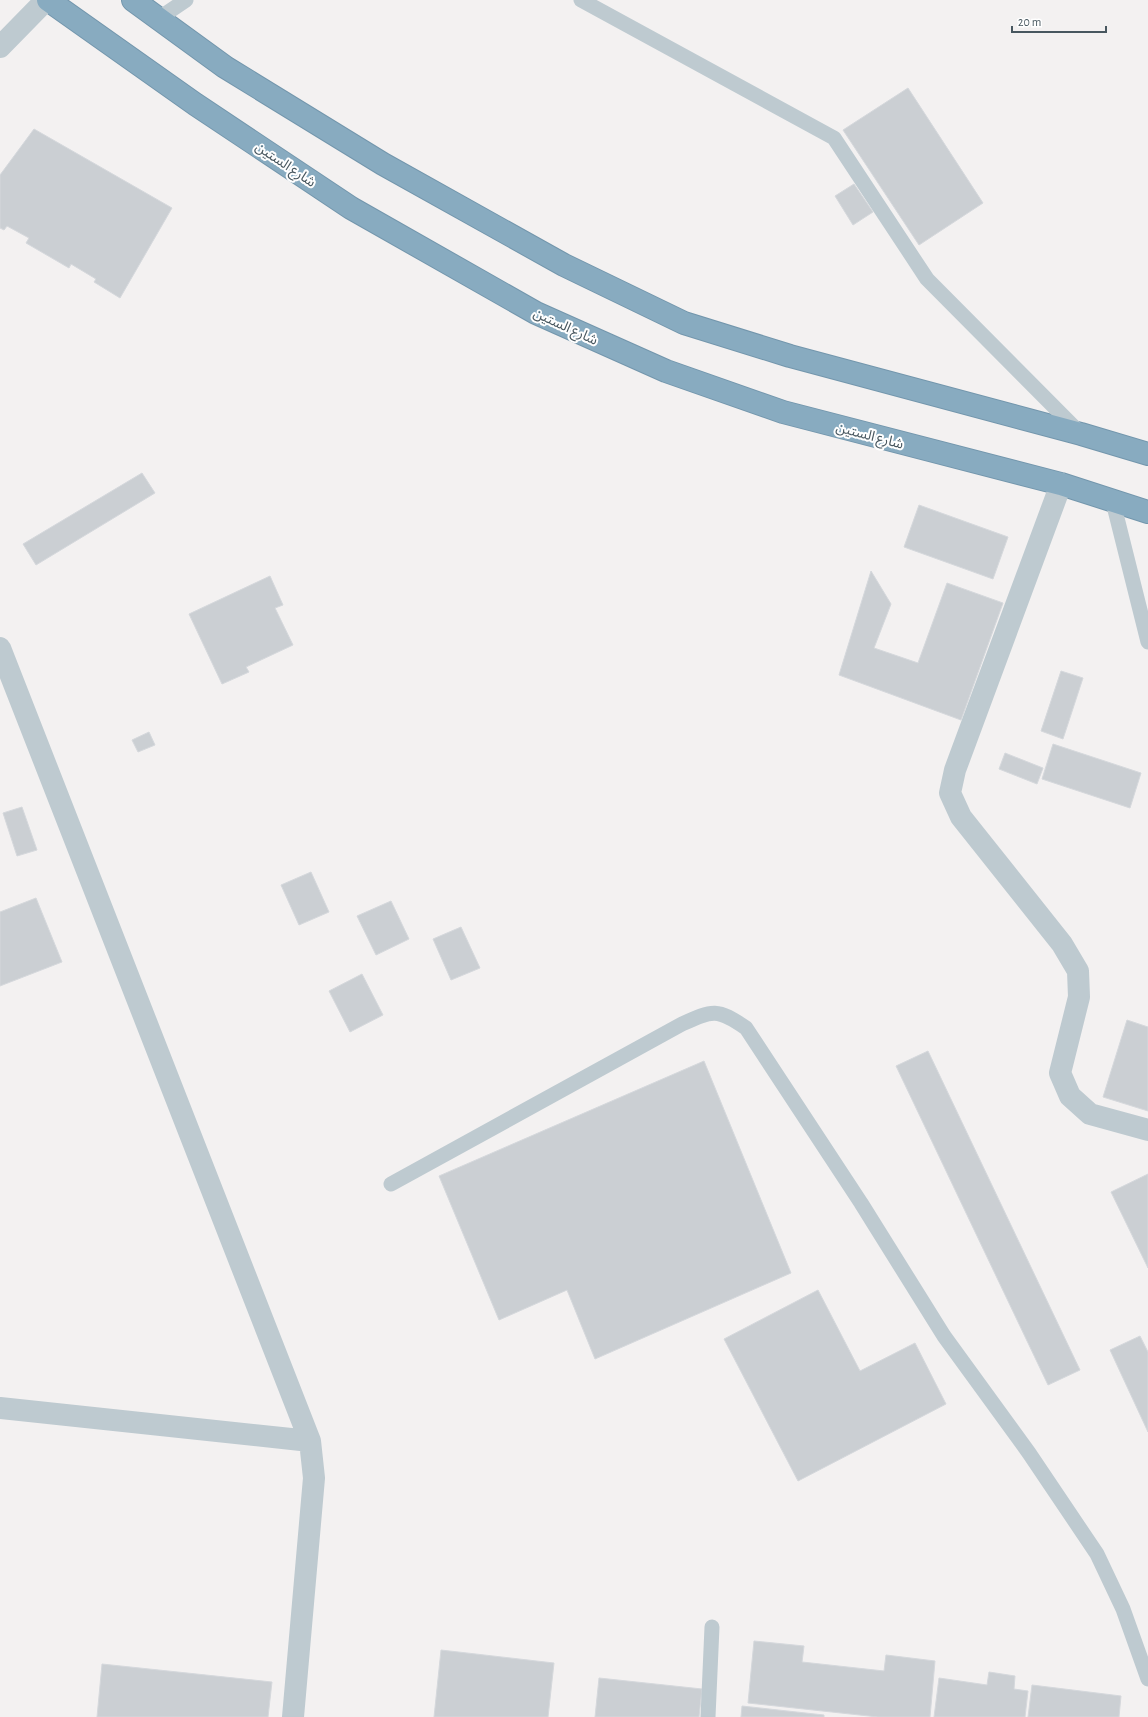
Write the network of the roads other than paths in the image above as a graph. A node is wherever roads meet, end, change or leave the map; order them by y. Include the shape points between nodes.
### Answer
1 (47, 0) edge
2 (133, 0) edge
3 (186, 0) edge
4 (581, 0) edge
5 (158, 19) junction
6 (0, 47) edge
7 (1081, 434) junction
8 (1148, 454) edge
9 (1061, 484) junction
10 (1113, 502) junction
11 (1148, 512) edge
12 (1148, 642) edge
13 (0, 648) edge
14 (1148, 1130) edge
15 (391, 1184) dead end
16 (0, 1408) edge
17 (310, 1441) junction
18 (712, 1627) dead end
19 (1148, 1679) edge
20 (293, 1717) edge
21 (708, 1717) edge

1 - 6 street
1 - 9 highway, شارع الستين via 189,100 351,208 536,313 666,371 783,412
2 - 5 highway
3 - 5 lane
4 - 7 lane via 834,138 927,279
5 - 7 highway via 225,66 383,164 564,265 684,323 790,356
7 - 8 highway
9 - 10 highway, شارع الستين
9 - 14 street via 955,770 950,793 961,817 1062,944 1078,971 1079,997 1060,1073 1070,1096 1090,1114
10 - 11 highway, شارع الستين
10 - 12 lane
13 - 17 street
15 - 19 lane via 682,1024 707,1013 727,1015 746,1028 861,1203 944,1336 1029,1453 1097,1554 1123,1609
16 - 17 street
17 - 20 street via 314,1478
18 - 21 lane

